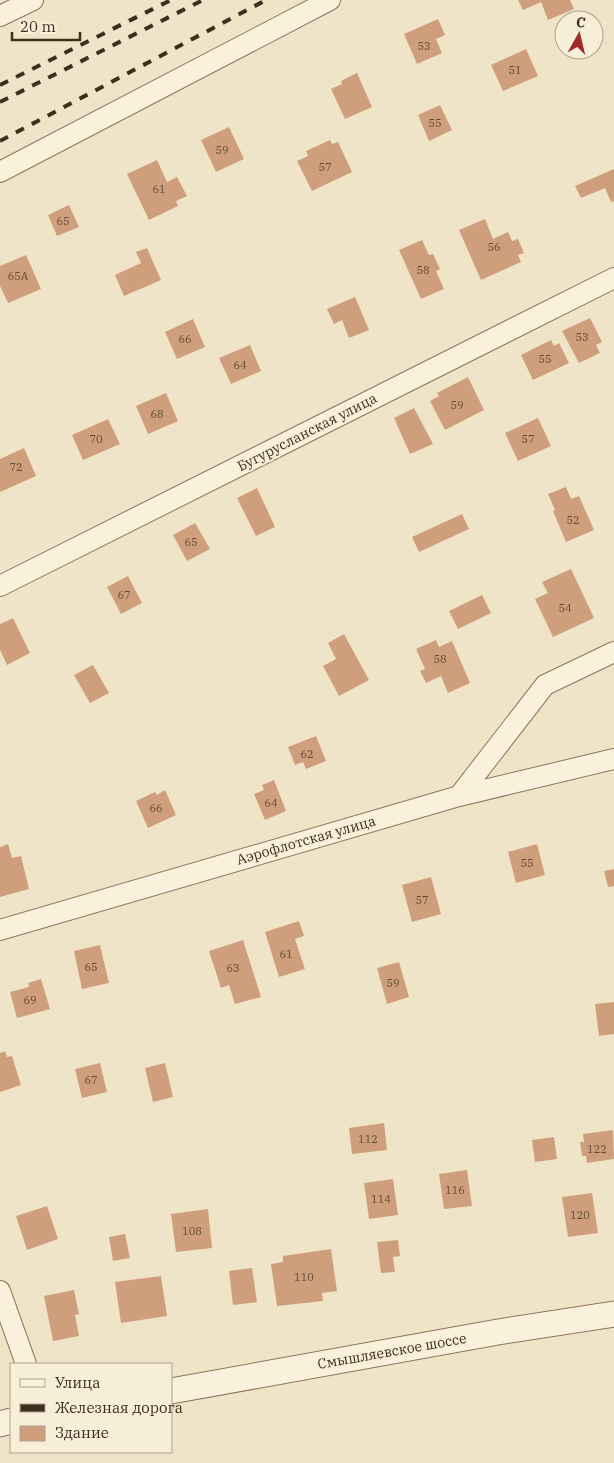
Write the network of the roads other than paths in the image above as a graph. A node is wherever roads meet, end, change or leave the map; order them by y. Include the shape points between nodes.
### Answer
1 (33, 0) edge
2 (330, 0) edge
3 (0, 16) edge
4 (0, 172) edge
5 (614, 278) edge
6 (0, 586) edge
7 (614, 652) edge
8 (614, 759) edge
9 (459, 796) junction
10 (0, 930) edge
11 (0, 1291) edge
12 (614, 1314) edge
13 (26, 1363) edge
14 (172, 1391) edge

1 - 3 street
2 - 4 street
5 - 6 street, Бугурусланская улица
7 - 9 street via 545,686
8 - 9 street, Аэрофлотская улица
9 - 10 street, Аэрофлотская улица
11 - 13 street
12 - 14 street, Смышляевское шоссе

